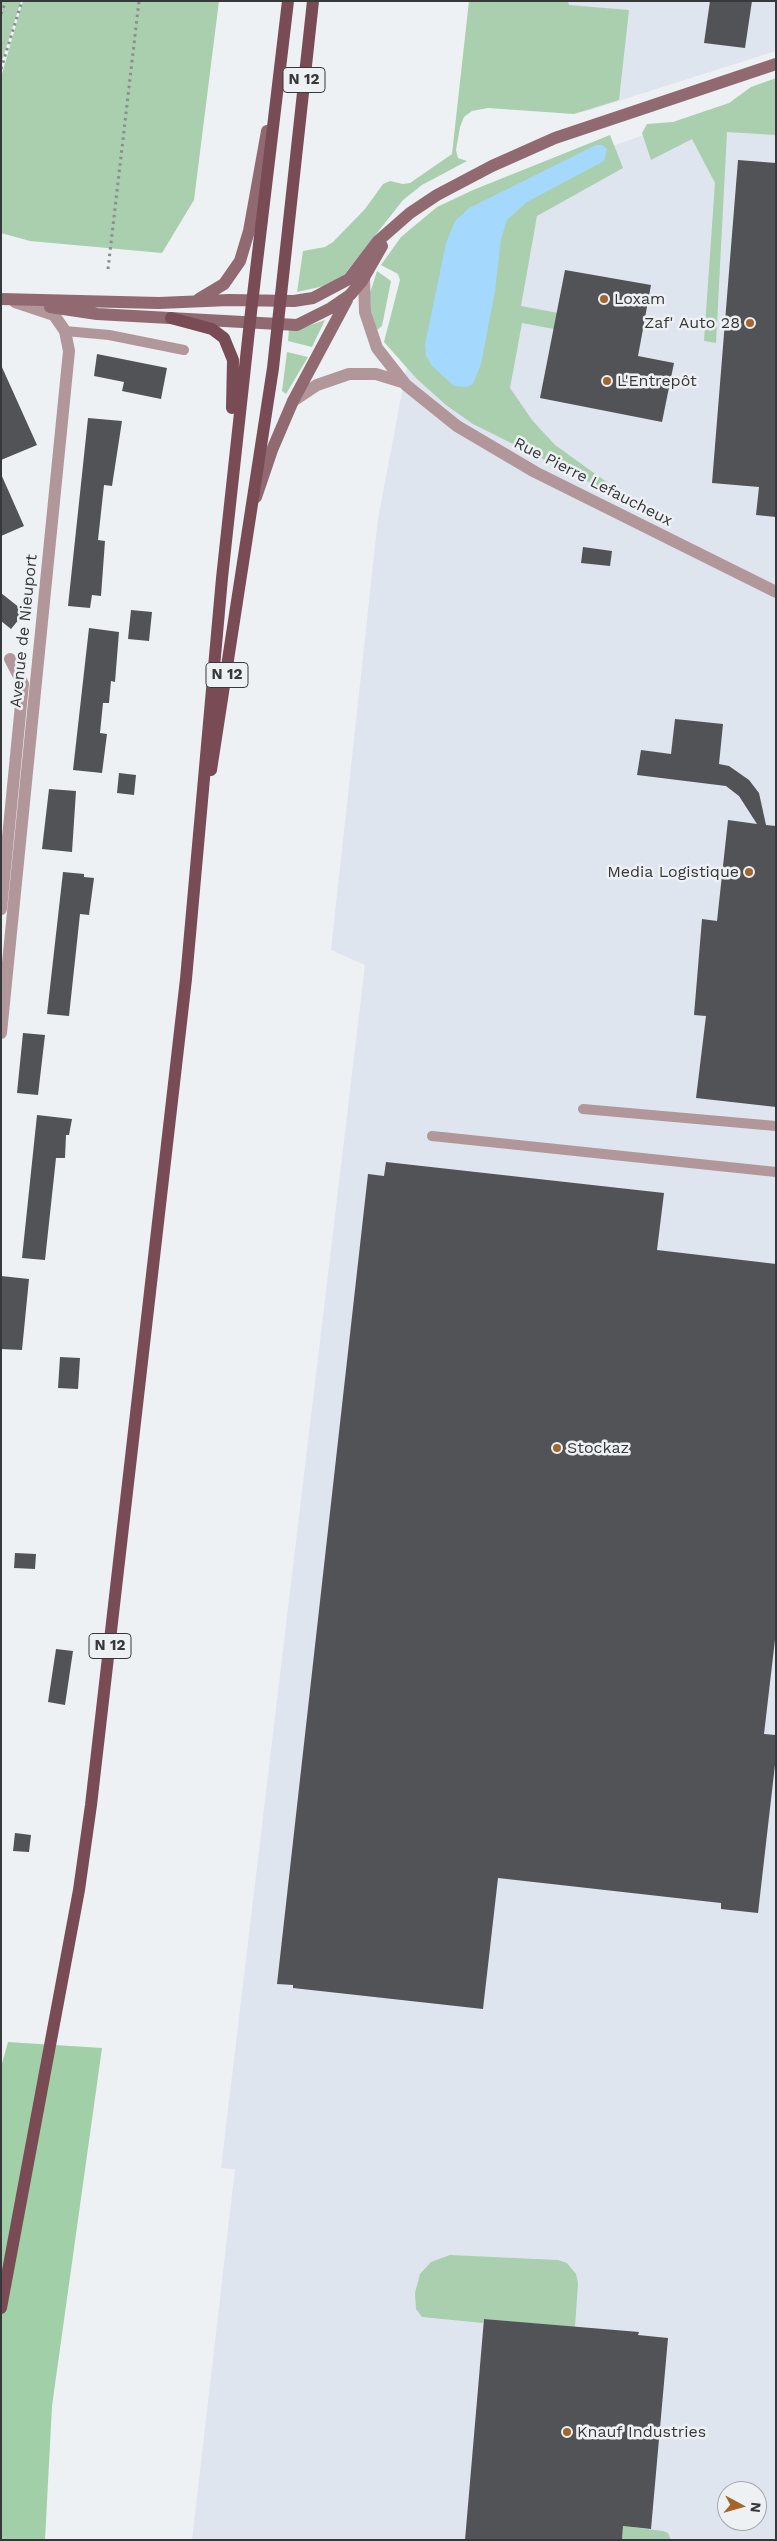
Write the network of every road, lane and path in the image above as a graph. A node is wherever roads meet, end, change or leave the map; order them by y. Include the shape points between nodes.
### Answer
1 (6, 1) edge
2 (22, 1) edge
3 (140, 1) edge
4 (288, 1) edge
5 (313, 1) edge
6 (1, 14) edge
7 (283, 43) junction
8 (776, 64) edge
9 (1, 69) edge
10 (396, 226) junction
11 (108, 269) dead end
12 (364, 278) junction
13 (350, 295) junction
14 (5, 300) edge
15 (252, 300) junction
16 (191, 301) junction
17 (281, 301) junction
18 (171, 318) junction
19 (249, 323) junction
20 (278, 325) junction
21 (65, 331) junction
22 (184, 350) dead end
23 (406, 385) junction
24 (293, 401) junction
25 (252, 512) junction
26 (222, 578) junction
27 (776, 592) edge
28 (6, 656) edge
29 (35, 681) junction
30 (197, 838) junction
31 (1, 909) edge
32 (1, 1033) edge
33 (583, 1109) dead end
34 (776, 1126) edge
35 (432, 1136) dead end
36 (776, 1172) edge
37 (1, 2308) edge

1 - 6 path
2 - 9 path
3 - 11 path
4 - 7 main road, N 12
5 - 17 main road, N 12
7 - 15 main road, N 12
7 - 16 main road via 244,252 224,284
8 - 10 main road via 516,154 437,195
10 - 12 main road
10 - 17 main road via 378,241 345,283 313,298
12 - 13 main road
12 - 23 street via 365,312 371,336
13 - 20 main road via 304,322
13 - 24 main road, N 12
14 - 16 main road
14 - 18 main road via 74,311
14 - 21 street via 48,312 59,320
15 - 16 main road
15 - 17 main road
15 - 19 main road, N 12
17 - 20 main road, N 12
18 - 19 main road
18 - 26 main road via 216,331 228,343 233,360
19 - 20 main road
19 - 26 main road, N 12
20 - 25 main road, N 12
21 - 22 lane via 109,335
21 - 29 street, Avenue de Nieuport via 69,351
23 - 24 street via 384,376 355,373 317,384
23 - 27 street, Rue Pierre Lefaucheux via 479,441
24 - 25 main road, N 12 via 272,450
25 - 30 main road, N 12 via 218,736
26 - 30 main road, N 12
28 - 29 street
28 - 31 street, Avenue de Nieuport via 23,684
29 - 32 street, Avenue de Nieuport
30 - 37 main road, N 12 via 184,998 91,1805 79,1890
33 - 34 lane
35 - 36 lane

